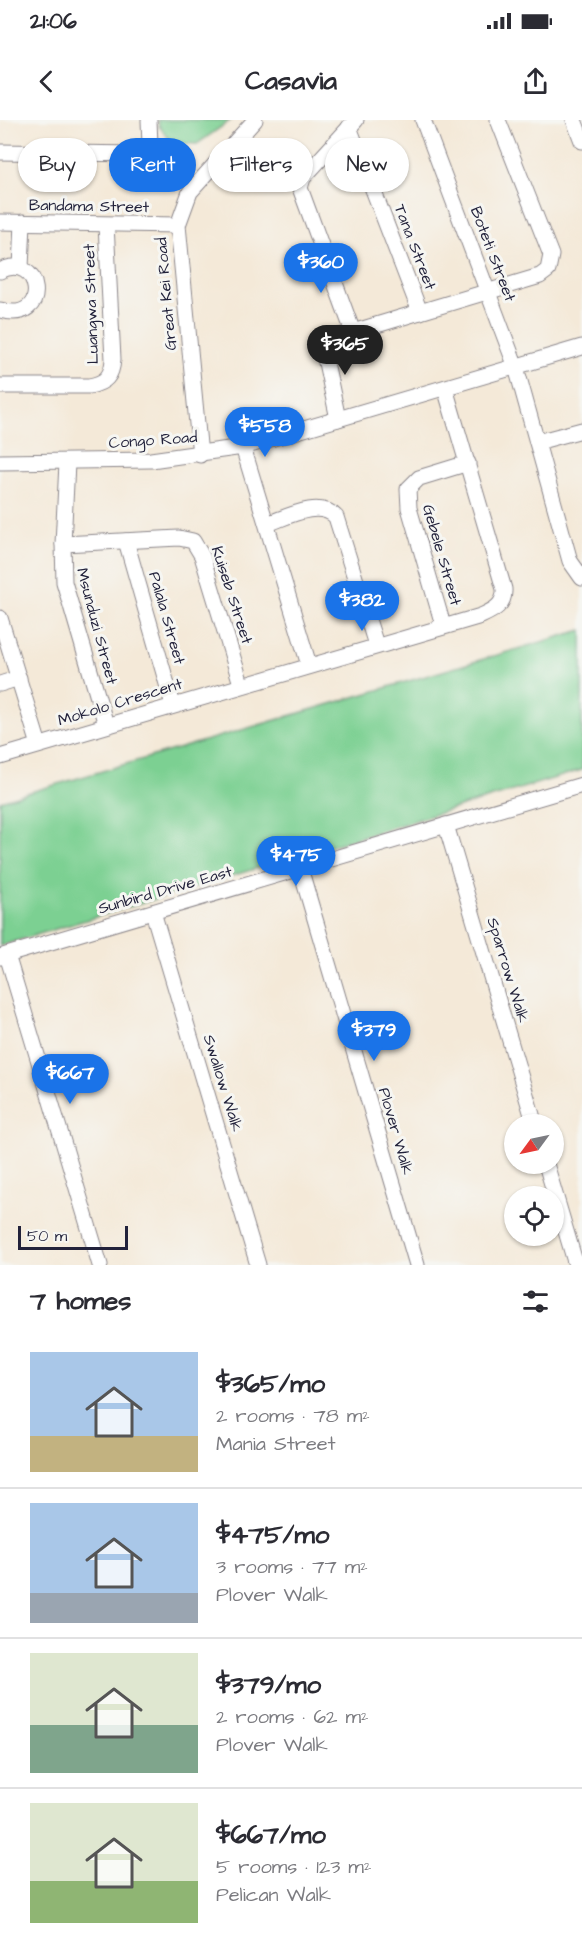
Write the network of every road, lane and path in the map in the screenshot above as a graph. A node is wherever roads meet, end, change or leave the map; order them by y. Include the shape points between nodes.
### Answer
1 (149, 120) edge
2 (255, 120) edge
3 (423, 120) edge
4 (498, 120) edge
5 (574, 120) edge
6 (352, 124) edge
7 (582, 141) edge
8 (0, 152) edge
9 (0, 222) edge
10 (23, 222) junction
11 (106, 225) junction
12 (178, 225) junction
13 (21, 268) junction
14 (0, 271) edge
15 (489, 292) junction
16 (0, 310) edge
17 (420, 312) junction
18 (353, 332) junction
19 (582, 347) edge
20 (516, 367) junction
21 (0, 386) edge
22 (445, 388) junction
23 (338, 419) junction
24 (582, 430) edge
25 (537, 442) junction
26 (243, 447) junction
27 (200, 455) junction
28 (0, 462) edge
29 (67, 463) junction
30 (468, 463) junction
31 (267, 524) junction
32 (126, 541) junction
33 (63, 544) junction
34 (582, 578) edge
35 (0, 618) edge
36 (443, 625) junction
37 (376, 645) junction
38 (309, 665) junction
39 (19, 678) junction
40 (0, 684) edge
41 (242, 684) junction
42 (173, 705) junction
43 (106, 725) junction
44 (39, 745) junction
45 (0, 757) edge
46 (582, 785) edge
47 (446, 825) junction
48 (300, 868) junction
49 (153, 912) junction
50 (4, 956) edge
51 (532, 1114) edge
52 (549, 1174) edge
53 (100, 1265) edge
54 (258, 1265) edge
55 (417, 1265) edge
56 (576, 1265) edge

1 - 8 street via 150,145 137,154
2 - 12 street, Great Kei Road via 190,192
3 - 15 street, Boteti Street
4 - 15 street via 551,263 540,276
5 - 7 street
6 - 17 street, Tana Street
6 - 18 street via 303,178 300,188
9 - 10 street, Bandama Street
10 - 11 street, Bandama Street
10 - 13 street
11 - 12 street, Bandama Street
11 - 21 street, Luangwa Street via 111,374 102,383 89,386
12 - 27 street, Great Kei Road
13 - 14 street
13 - 16 street via 35,284 33,303 22,312
15 - 17 street
15 - 20 street, Boteti Street
17 - 18 street
18 - 23 street via 333,338 324,353
19 - 20 street, Congo Road
20 - 22 street, Congo Road
20 - 25 street, Boteti Street
22 - 23 street, Congo Road
22 - 30 street, Mokolo Crescent
23 - 26 street, Congo Road
24 - 25 street
25 - 34 street, Boteti Street via 570,561
26 - 27 street, Congo Road
26 - 31 street
27 - 29 street, Congo Road
28 - 29 street, Congo Road
29 - 33 street, Msunduzi Street
30 - 36 street, Gebele Street via 419,478 408,489 409,508
30 - 36 street, Mokolo Crescent via 505,597 493,611
31 - 37 street via 312,509 331,512 339,524
31 - 38 street
32 - 33 street, Kuiseb Street
32 - 41 street, Kuiseb Street via 194,541
32 - 42 street, Palala Street
33 - 43 street, Msunduzi Street via 64,582
35 - 39 street
36 - 37 street, Mokolo Crescent
37 - 38 street, Mokolo Crescent
38 - 41 street, Mokolo Crescent
39 - 40 street
39 - 44 street
41 - 42 street, Mokolo Crescent
42 - 43 street, Mokolo Crescent
43 - 44 street, Mokolo Crescent
44 - 45 street, Mokolo Crescent
46 - 47 street, Sunbird Drive East
47 - 48 street, Sunbird Drive East
47 - 51 street, Sparrow Walk
48 - 49 street, Sunbird Drive East
48 - 55 street, Plover Walk
49 - 50 street, Sunbird Drive East
49 - 54 street, Swallow Walk
50 - 53 street
52 - 56 street

